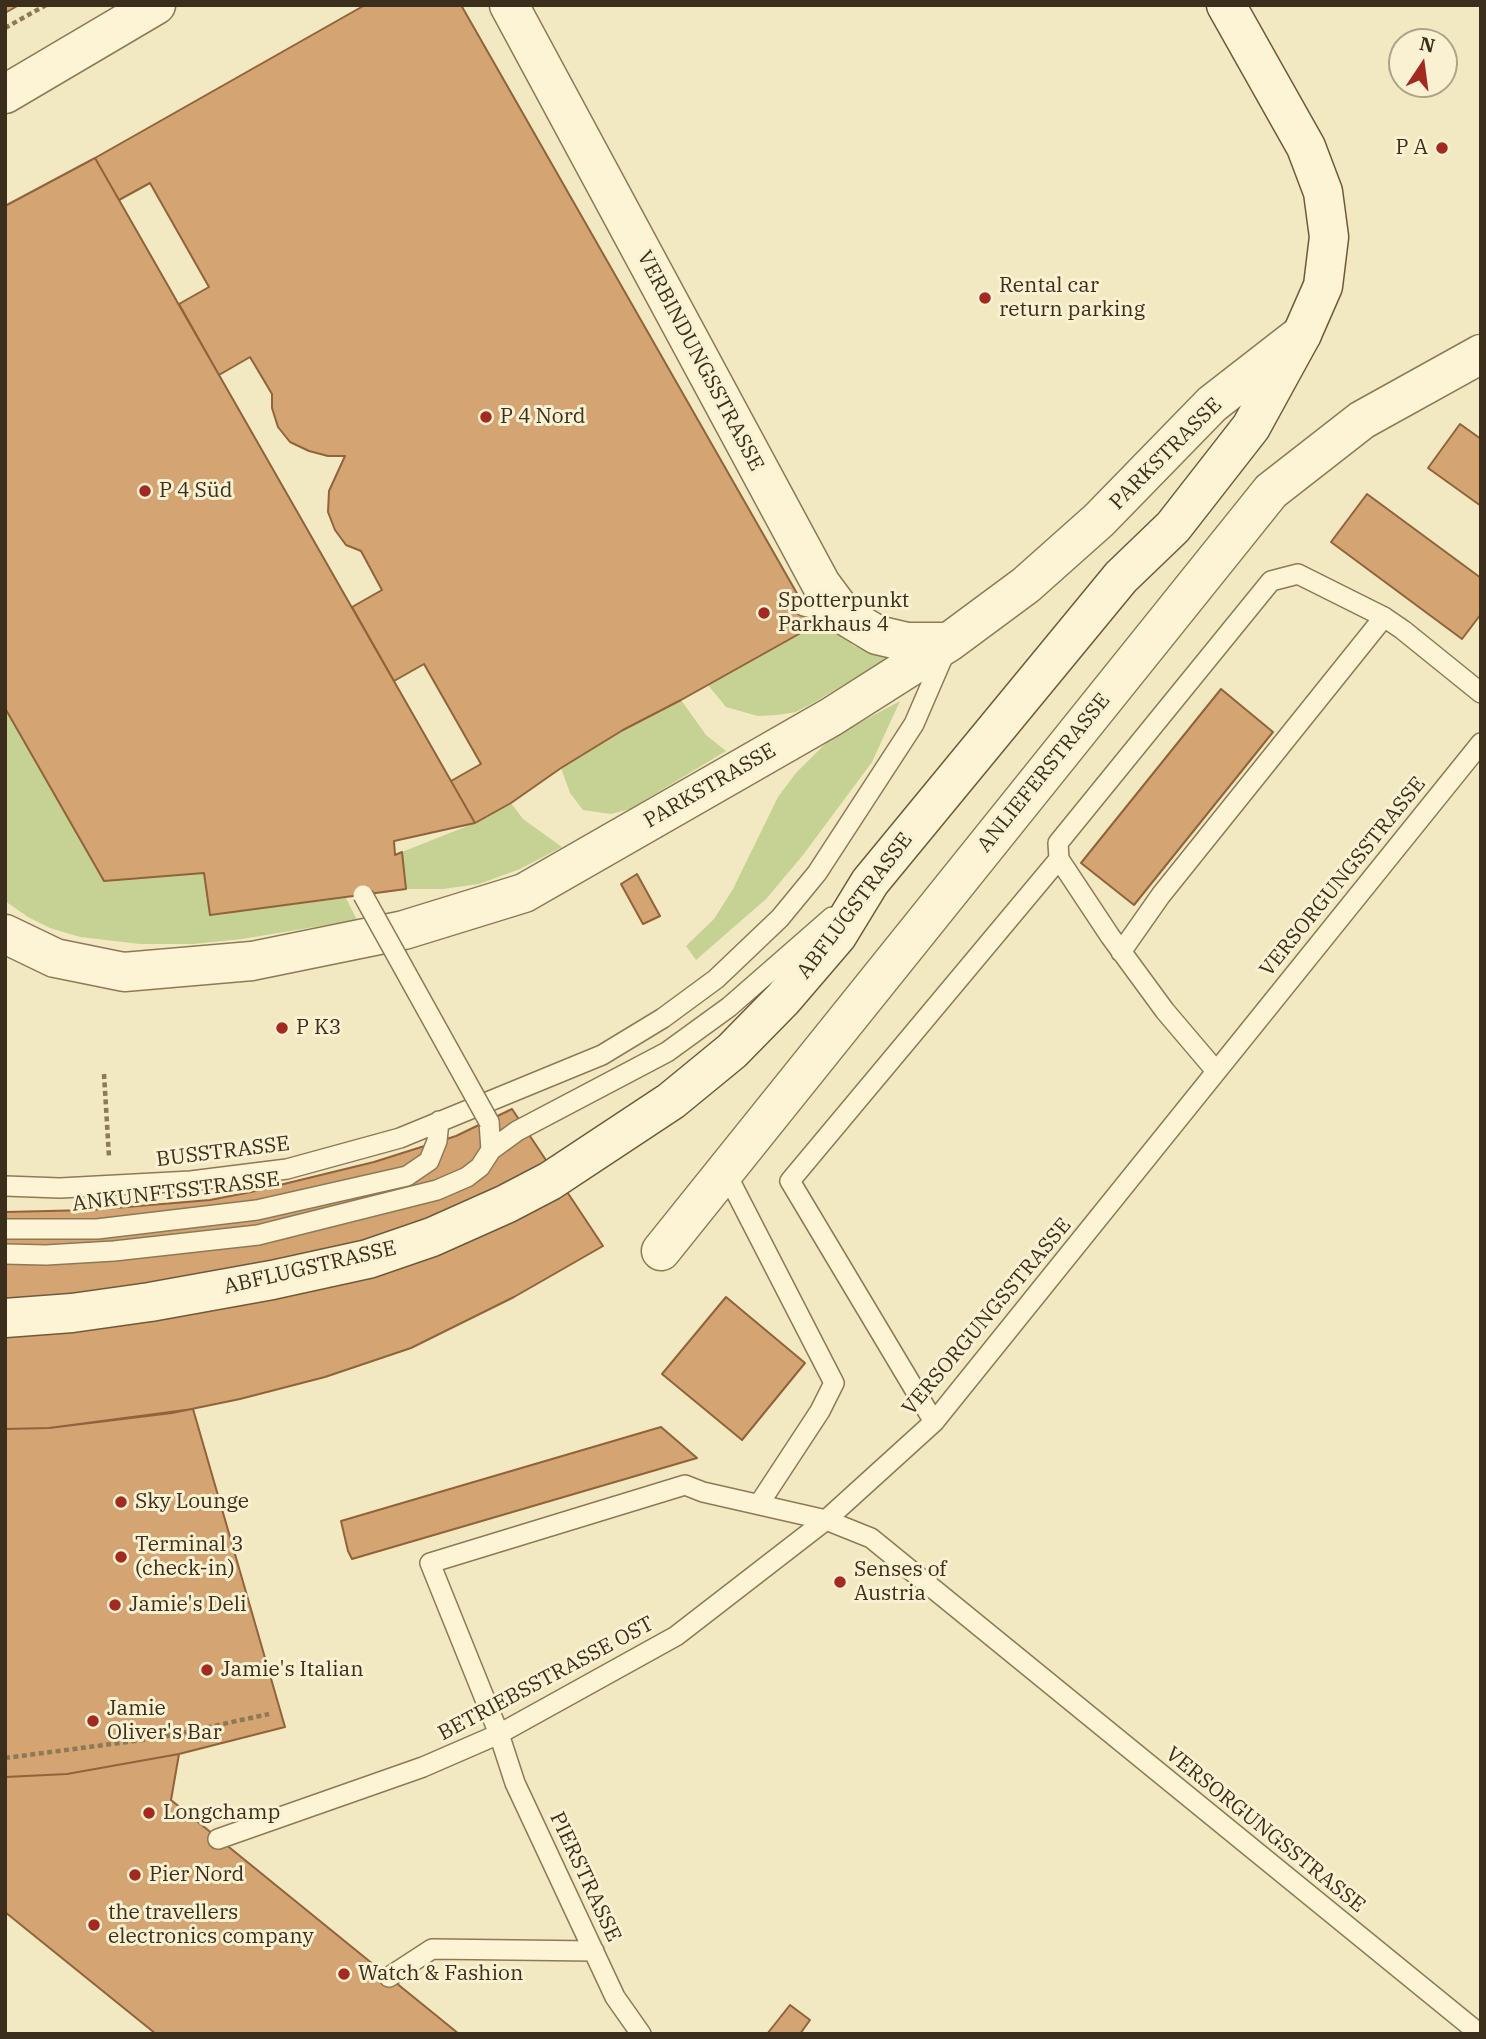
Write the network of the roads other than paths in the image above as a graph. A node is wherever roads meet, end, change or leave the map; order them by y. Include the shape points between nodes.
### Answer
1 (156, 5) edge
2 (509, 5) edge
3 (1226, 5) edge
4 (5, 94) edge
5 (1302, 334) junction
6 (1481, 354) edge
7 (804, 606) dead end
8 (844, 615) junction
9 (1384, 617) junction
10 (949, 642) junction
11 (1481, 694) edge
12 (1481, 743) edge
13 (1059, 859) junction
14 (870, 882) junction
15 (363, 895) dead end
16 (5, 934) edge
17 (1121, 952) junction
18 (1216, 1071) junction
19 (439, 1121) junction
20 (491, 1150) junction
21 (725, 1171) junction
22 (5, 1186) edge
23 (5, 1229) edge
24 (660, 1251) dead end
25 (5, 1254) edge
26 (5, 1318) edge
27 (934, 1422) junction
28 (759, 1504) junction
29 (826, 1520) junction
30 (499, 1734) junction
31 (218, 1839) dead end
32 (594, 1951) junction
33 (389, 1977) dead end
34 (641, 2034) edge
35 (1480, 2034) edge

1 - 4 street
2 - 8 street, VERBINDUNGSSTRASSE via 821,584
3 - 5 street, ABFLUGSTRASSE via 1306,147 1323,191 1329,237 1323,286
5 - 10 street, PARKSTRASSE via 1212,404 1099,520 1026,586
5 - 14 street, ABFLUGSTRASSE via 1251,428 1182,516 1121,577
6 - 21 street, ANLIEFERSTRASSE via 1362,420 1271,491
7 - 8 lane
8 - 10 street, VERBINDUNGSSTRASSE via 877,635 906,642
9 - 11 lane
9 - 13 lane via 1298,574 1271,581 1058,843
9 - 17 lane via 1161,895
10 - 16 street, PARKSTRASSE via 831,717 524,893 404,930 251,961 124,972 55,958
10 - 19 lane, BUSSTRASSE via 914,724 817,873 780,918 716,979 602,1055
12 - 18 lane, VERSORGUNGSSTRASSE
13 - 17 lane
13 - 27 lane via 790,1181
14 - 20 lane via 774,970 667,1052 517,1131
14 - 26 street, ABFLUGSTRASSE via 837,936 732,1051 671,1101 558,1177 506,1204 368,1259 150,1302
15 - 20 lane, bridge via 489,1122
17 - 18 lane
18 - 27 lane, VERSORGUNGSSTRASSE
19 - 22 lane, BUSSTRASSE via 400,1138 287,1169 191,1181
19 - 23 lane, ANKUNFTSSTRASSE via 429,1161 407,1176 244,1211 97,1229
20 - 25 lane via 467,1177 437,1190 258,1235 101,1252
21 - 24 street, ANLIEFERSTRASSE
21 - 28 lane via 834,1383
27 - 29 lane, VERSORGUNGSSTRASSE
28 - 29 lane
28 - 30 lane, PIERSTRASSE via 685,1485 430,1563
29 - 30 lane, BETRIEBSSTRASSE OST via 676,1636
29 - 35 lane, VERSORGUNGSSTRASSE via 871,1538
30 - 31 lane, BETRIEBSSTRASSE OST via 423,1767
30 - 32 lane, PIERSTRASSE via 515,1783
32 - 33 lane via 432,1949
32 - 34 lane, PIERSTRASSE via 615,1997

